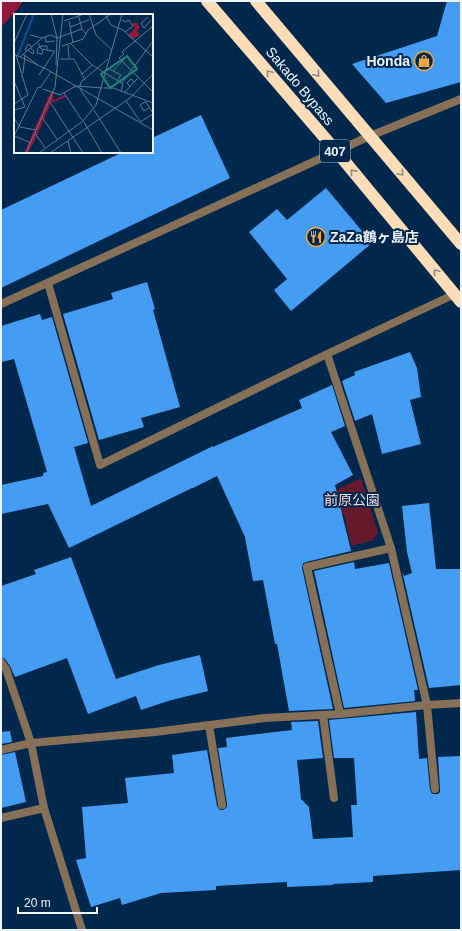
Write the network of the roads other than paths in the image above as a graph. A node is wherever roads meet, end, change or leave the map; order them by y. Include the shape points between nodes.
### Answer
1 (207, 1) edge
2 (256, 1) edge
3 (461, 100) edge
4 (370, 136) junction
5 (337, 152) junction
6 (461, 244) edge
7 (48, 283) junction
8 (458, 298) edge
9 (1, 304) edge
10 (327, 354) junction
11 (391, 548) junction
12 (1, 662) edge
13 (461, 703) edge
14 (427, 705) junction
15 (340, 714) junction
16 (323, 715) junction
17 (209, 725) junction
18 (31, 743) junction
19 (1, 750) edge
20 (436, 789) dead end
21 (334, 798) dead end
22 (222, 805) dead end
23 (44, 808) junction
24 (1, 818) edge
25 (82, 930) edge

5 -> 1 highway, Sakado Bypass / 407
2 -> 4 highway, Sakado Bypass / 407
3 - 4 street
4 - 5 street
4 -> 6 highway, Sakado Bypass / 407
5 - 7 street
8 -> 5 highway, Sakado Bypass / 407
7 - 9 street
7 - 10 street via 100,465
8 - 10 street
10 - 11 street
11 - 14 street
11 - 15 street via 307,567
12 - 18 street via 6,669
13 - 14 street
14 - 15 street
14 - 20 street
15 - 16 street
16 - 17 street via 265,718
16 - 21 street
17 - 18 street
17 - 22 street
18 - 19 street
18 - 23 street
23 - 24 street
23 - 25 street

